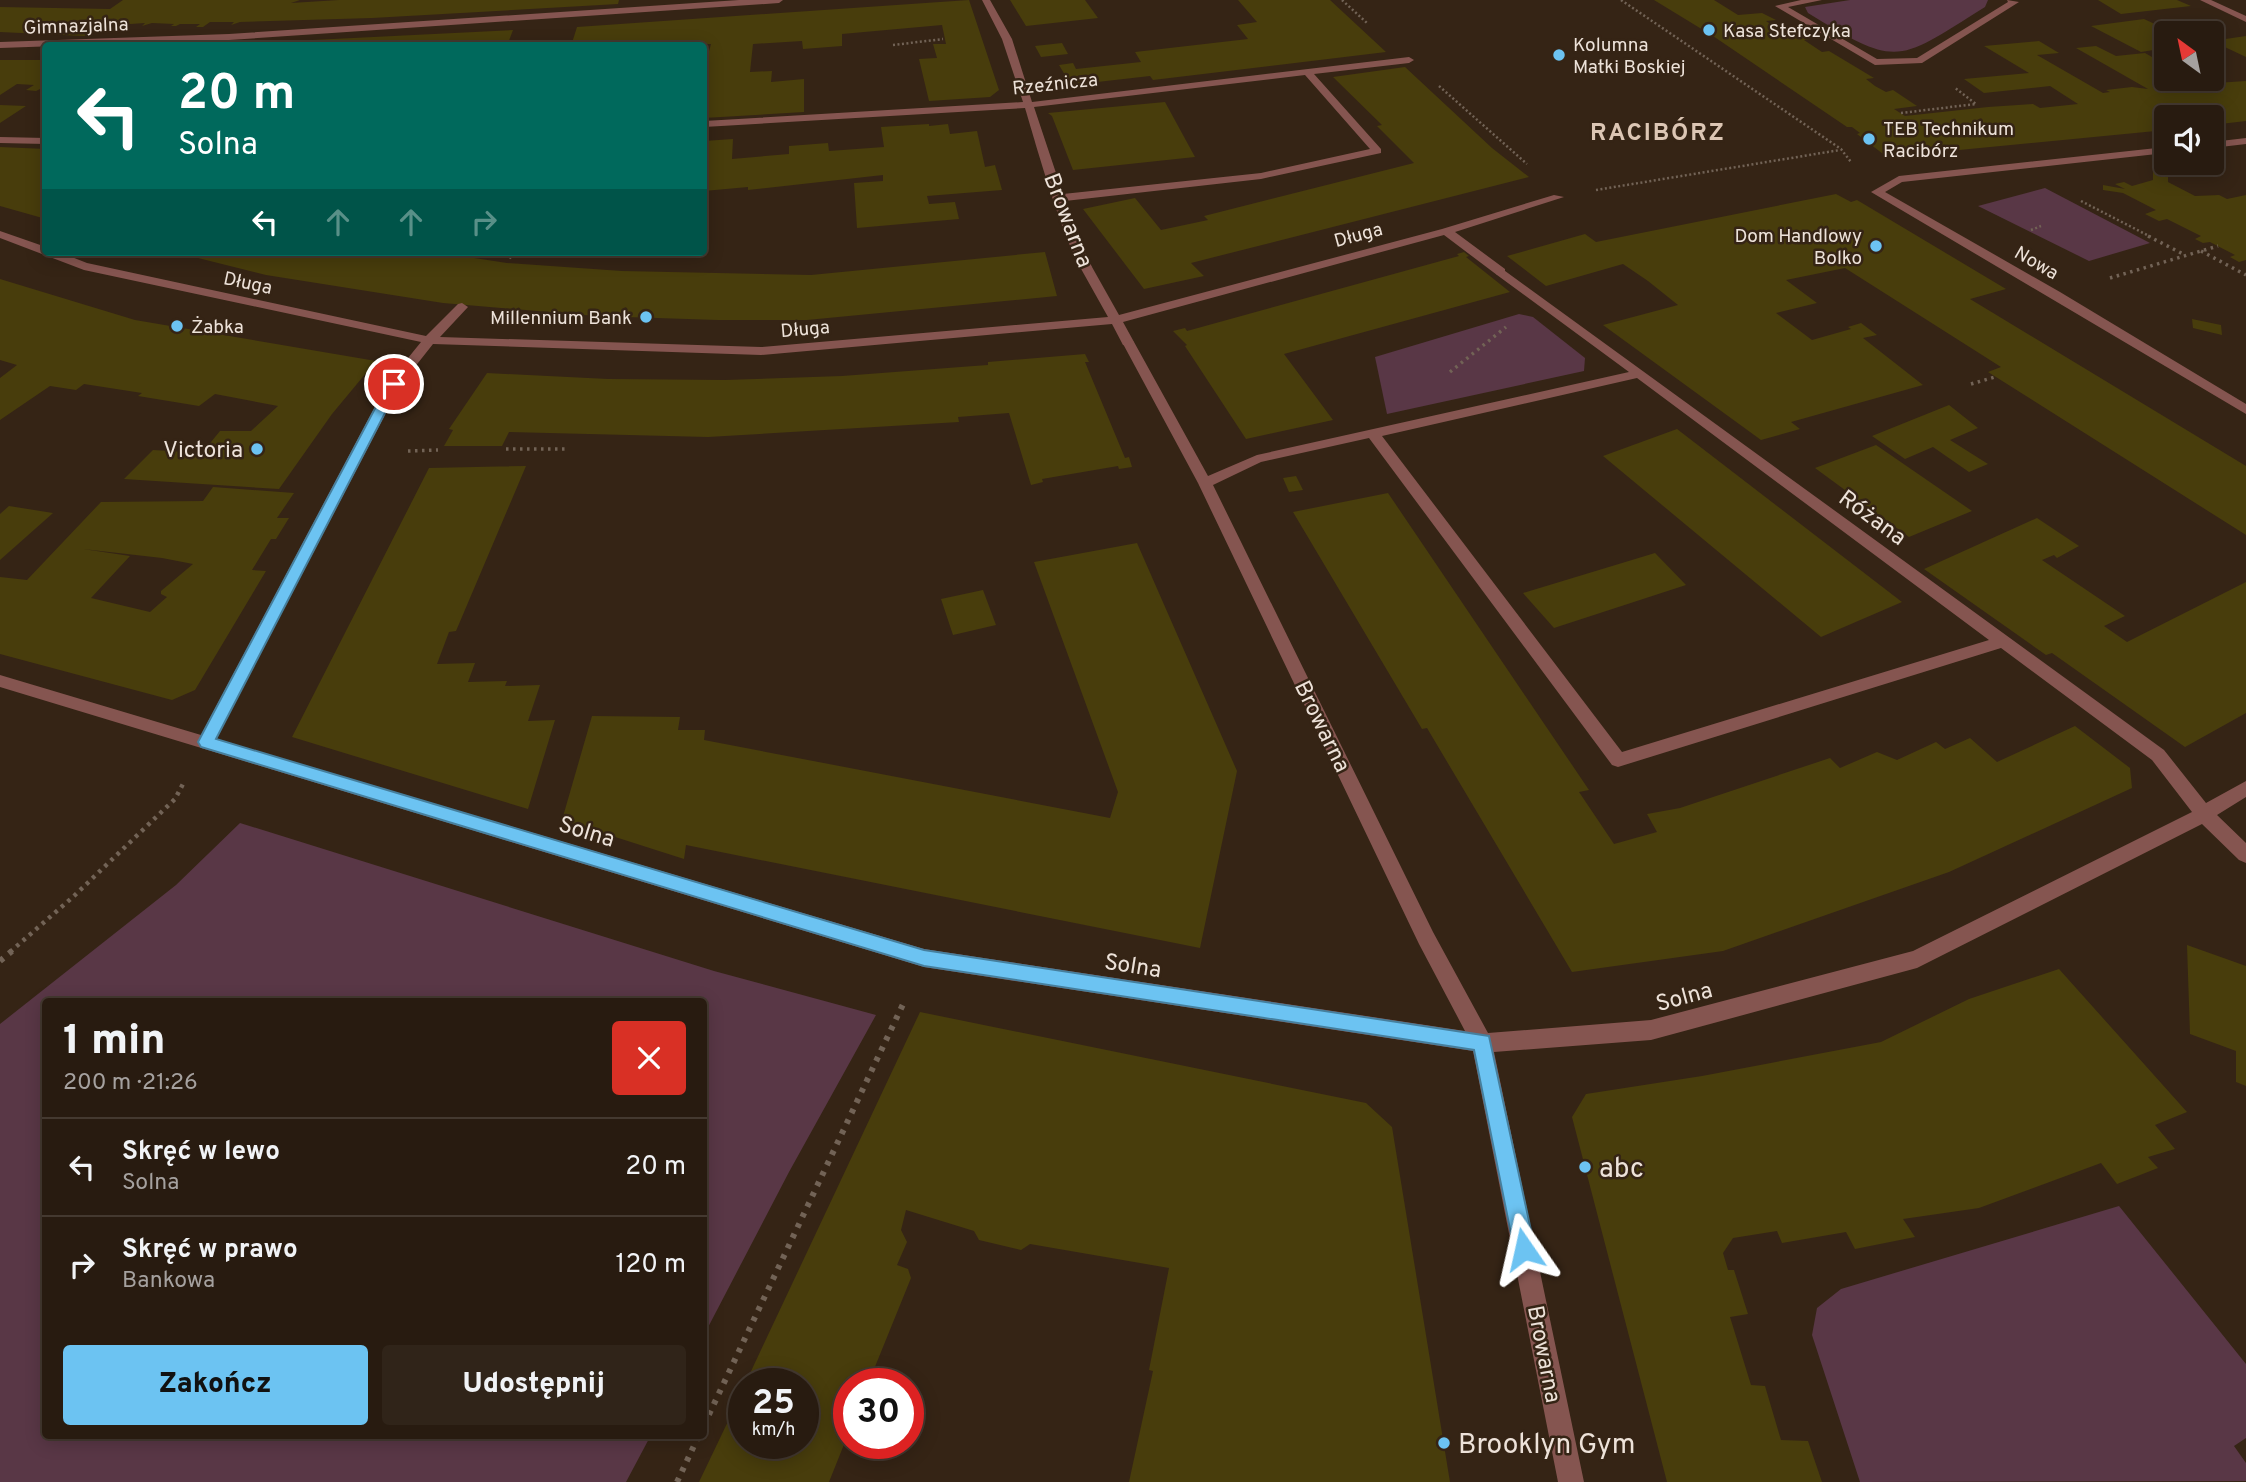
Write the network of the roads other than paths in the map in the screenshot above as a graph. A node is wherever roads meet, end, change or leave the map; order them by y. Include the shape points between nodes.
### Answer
1 (779, 0) edge
2 (986, 0) edge
3 (1818, 0) edge
4 (2011, 0) edge
5 (2204, 0) edge
6 (2246, 19) edge
7 (102, 42) edge
8 (42, 44) edge
9 (0, 46) edge
10 (1409, 60) road end
11 (1307, 72) junction
12 (1029, 105) junction
13 (707, 124) edge
14 (0, 140) edge
15 (42, 141) edge
16 (2246, 141) edge
17 (2224, 144) edge
18 (2154, 151) edge
19 (1561, 196) road end
20 (1058, 198) junction
21 (1446, 231) junction
22 (0, 234) edge
23 (42, 250) edge
24 (58, 256) edge
25 (462, 307) dead end
26 (1116, 320) junction
27 (429, 340) junction
28 (1639, 374) junction
29 (2246, 410) edge
30 (1374, 435) junction
31 (1205, 483) junction
32 (2004, 641) junction
33 (0, 681) edge
34 (206, 742) junction
35 (2246, 788) edge
36 (2204, 814) junction
37 (2246, 855) edge
38 (1482, 1042) junction
39 (1572, 1482) edge

1 - 7 street, Gimnazjalna
2 - 12 street, Browarna via 1007,39
3 - 4 street via 1779,6 1875,62 1919,61 2015,2
5 - 6 street
8 - 9 street, Gimnazjalna
10 - 11 street, Rzeźnicza
11 - 12 street, Rzeźnicza
11 - 20 street via 1377,150 1261,176
12 - 13 street, Rzeźnicza
12 - 20 street, Browarna
14 - 15 street
16 - 17 street
18 - 29 street, Nowa via 1899,179 1877,192
19 - 21 street, Długa
20 - 26 street, Browarna via 1072,238
21 - 26 street, Długa
21 - 28 street, Różana
22 - 23 street, Długa
24 - 27 street, Długa via 85,266
25 - 27 street
26 - 27 street, Długa via 761,351
26 - 31 street, Browarna
27 - 34 street via 394,384
28 - 30 street
28 - 32 street, Różana
30 - 31 street via 1257,459
30 - 32 street via 1618,760
31 - 38 street, Browarna via 1426,938
32 - 36 street, Różana via 2158,755
33 - 34 street, Solna
34 - 38 street, Solna via 924,958
35 - 36 street, Solna
36 - 37 street, Różana
36 - 38 street, Solna via 1917,959 1651,1030
38 - 39 street, Browarna

